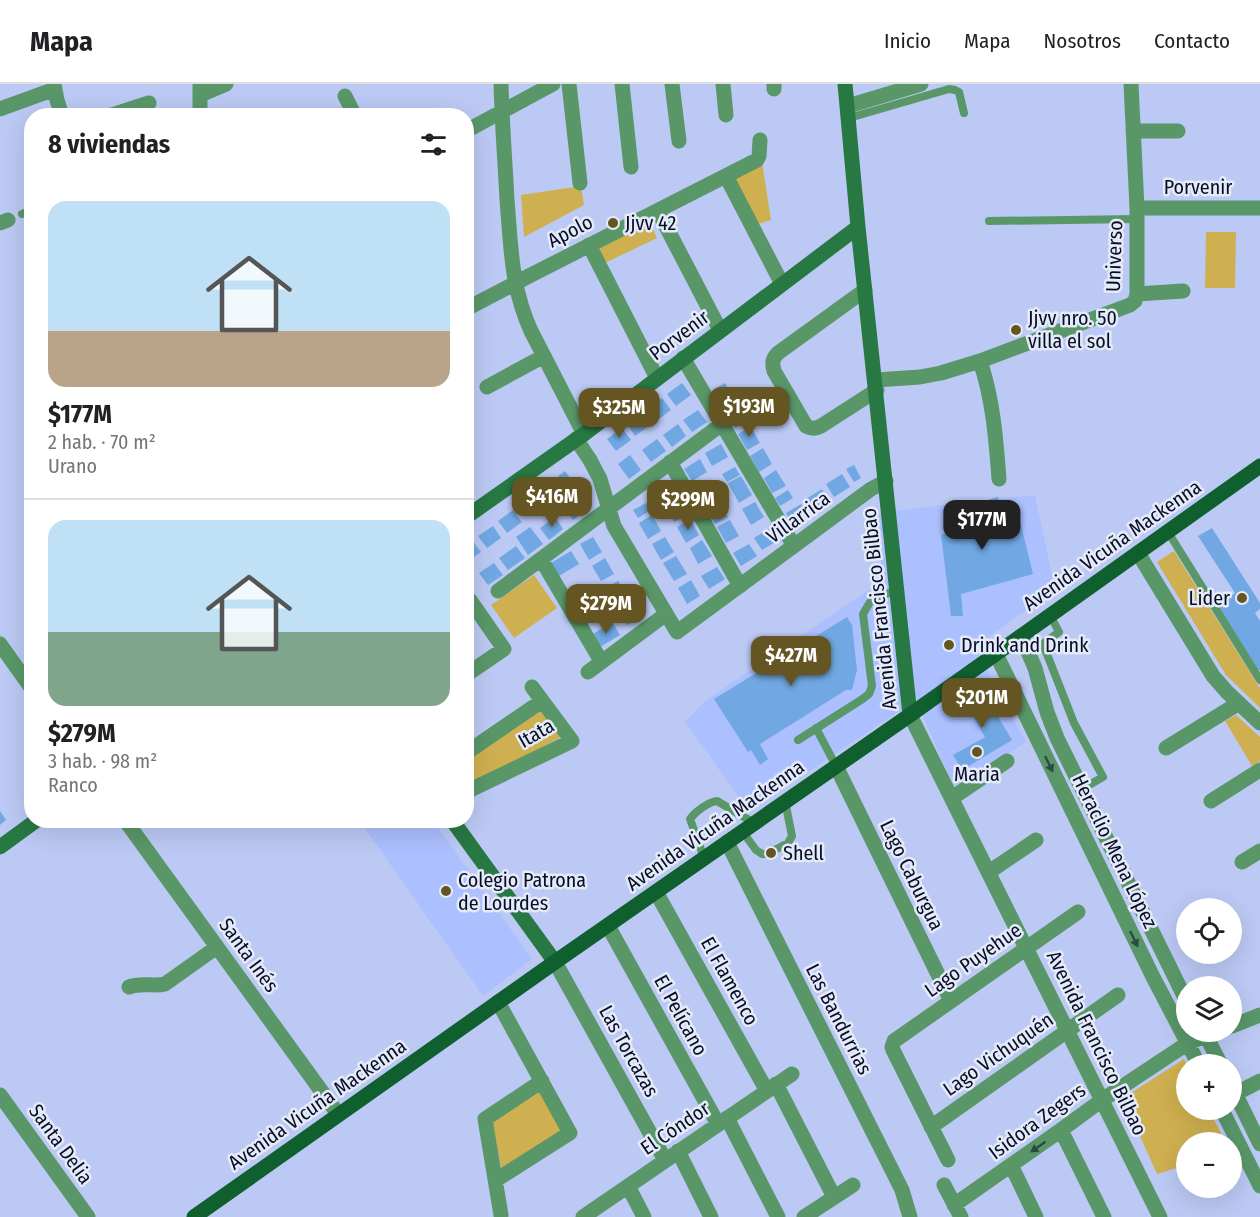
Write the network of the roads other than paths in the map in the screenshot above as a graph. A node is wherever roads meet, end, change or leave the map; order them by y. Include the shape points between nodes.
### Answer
1 (226, 84) edge
2 (501, 84) edge
3 (553, 84) edge
4 (569, 84) edge
5 (621, 84) edge
6 (672, 84) edge
7 (723, 84) edge
8 (845, 84) edge
9 (921, 84) edge
10 (1131, 84) edge
11 (54, 86) edge
12 (200, 89) edge
13 (345, 96) dead end
14 (149, 103) dead end
15 (60, 108) edge
16 (134, 108) edge
17 (200, 108) edge
18 (351, 108) edge
19 (0, 109) edge
20 (502, 112) junction
21 (848, 112) junction
22 (964, 112) dead end
23 (726, 115) dead end
24 (474, 127) edge
25 (1178, 130) dead end
26 (1133, 131) junction
27 (760, 140) dead end
28 (679, 141) dead end
29 (631, 167) dead end
30 (726, 176) junction
31 (580, 183) dead end
32 (1260, 208) edge
33 (658, 211) junction
34 (24, 213) edge
35 (1137, 214) junction
36 (10, 219) edge
37 (989, 221) dead end
38 (858, 227) junction
39 (589, 245) junction
40 (515, 283) junction
41 (782, 284) junction
42 (865, 290) junction
43 (1183, 291) dead end
44 (1137, 294) junction
45 (474, 305) edge
46 (720, 330) junction
47 (544, 356) junction
48 (683, 358) junction
49 (980, 360) junction
50 (657, 378) junction
51 (876, 385) junction
52 (488, 387) dead end
53 (722, 424) junction
54 (580, 436) junction
55 (670, 462) junction
56 (1260, 466) edge
57 (999, 479) dead end
58 (886, 481) junction
59 (609, 508) junction
60 (474, 511) edge
61 (1168, 532) junction
62 (794, 546) junction
63 (1138, 553) junction
64 (541, 559) junction
65 (740, 586) junction
66 (897, 588) junction
67 (498, 591) dead end
68 (474, 610) edge
69 (666, 614) junction
70 (1050, 615) junction
71 (1021, 636) junction
72 (0, 644) edge
73 (996, 654) junction
74 (601, 661) junction
75 (474, 670) edge
76 (588, 672) dead end
77 (24, 678) edge
78 (1260, 680) edge
79 (1040, 685) junction
80 (532, 687) dead end
81 (1017, 699) junction
82 (542, 701) junction
83 (1239, 703) junction
84 (910, 715) junction
85 (1260, 723) edge
86 (816, 728) junction
87 (798, 740) dead end
88 (474, 748) edge
89 (1166, 748) dead end
90 (1006, 761) dead end
91 (836, 766) junction
92 (1260, 770) edge
93 (474, 788) edge
94 (1082, 789) junction
95 (952, 798) junction
96 (785, 801) junction
97 (1211, 801) dead end
98 (748, 827) junction
99 (26, 828) edge
100 (131, 828) edge
101 (458, 828) edge
102 (1036, 840) dead end
103 (727, 842) junction
104 (0, 847) edge
105 (1260, 851) edge
106 (704, 858) junction
107 (1242, 862) dead end
108 (989, 872) junction
109 (1125, 875) junction
110 (1109, 887) junction
111 (656, 892) junction
112 (1078, 912) dead end
113 (608, 926) junction
114 (217, 947) junction
115 (1026, 948) junction
116 (555, 962) junction
117 (1176, 980) edge
118 (129, 987) dead end
119 (1118, 994) dead end
120 (951, 1001) junction
121 (498, 1002) junction
122 (1260, 1015) edge
123 (1242, 1022) edge
124 (1067, 1030) junction
125 (1188, 1043) junction
126 (1194, 1054) edge
127 (792, 1074) dead end
128 (542, 1081) junction
129 (1260, 1081) edge
130 (1242, 1087) edge
131 (771, 1088) junction
132 (0, 1095) edge
133 (1102, 1100) junction
134 (1242, 1108) edge
135 (338, 1114) junction
136 (1227, 1120) edge
137 (723, 1121) junction
138 (932, 1127) junction
139 (1061, 1130) junction
140 (1260, 1144) edge
141 (678, 1151) junction
142 (665, 1160) junction
143 (948, 1160) dead end
144 (1011, 1165) junction
145 (495, 1180) junction
146 (853, 1185) dead end
147 (945, 1185) dead end
148 (628, 1186) junction
149 (1260, 1186) edge
150 (834, 1197) junction
151 (958, 1211) edge
152 (501, 1215) dead end
153 (88, 1217) edge
154 (194, 1217) edge
155 (583, 1217) edge
156 (644, 1217) edge
157 (711, 1217) edge
158 (778, 1217) edge
159 (804, 1217) edge
160 (910, 1217) edge
161 (1036, 1217) edge
162 (1104, 1217) edge
163 (1160, 1217) edge

1 - 12 street
2 - 20 street
3 - 20 street
4 - 31 street
5 - 29 street
6 - 28 street
7 - 23 street
8 - 21 street, Avenida Francisco Bilbao
9 - 21 street
10 - 26 street, Universo
11 - 15 street
11 - 19 street
12 - 17 street
13 - 18 street
14 - 16 street
20 - 24 street
20 - 40 street
21 - 22 lane via 949,90 958,92
21 - 38 street, Avenida Francisco Bilbao
25 - 26 street
26 - 35 street, Universo
27 - 30 street, Apolo via 757,160
30 - 33 street, Apolo
30 - 41 street
32 - 35 street, Porvenir
33 - 39 street, Apolo
33 - 46 street
34 - 36 lane
35 - 37 lane
35 - 44 street, Universo
38 - 41 street, Porvenir
38 - 42 street, Avenida Francisco Bilbao
39 - 40 street, Apolo
39 - 50 street
40 - 45 street, Apolo
40 - 47 street via 524,316
41 - 46 street, Porvenir
42 - 51 street, Avenida Francisco Bilbao
42 - 51 street via 778,353 772,365 806,426 811,428 821,426
43 - 44 street
44 - 49 street, Universo via 1130,305
46 - 48 street, Porvenir
47 - 52 street
47 - 54 street
48 - 50 street, Porvenir
48 - 53 street
49 - 51 street, Universo
49 - 57 street via 993,409
50 - 54 street, Porvenir
51 - 58 street, Avenida Francisco Bilbao
53 - 55 street
53 - 62 street
54 - 59 street
54 - 60 street, Porvenir
55 - 59 street
55 - 65 street
56 - 61 main road, Avenida Vicuña Mackenna
58 - 62 street, Villarrica
58 - 66 street, Avenida Francisco Bilbao
59 - 64 street
59 - 69 street via 611,520
61 - 63 main road, Avenida Vicuña Mackenna
61 - 78 lane
62 - 65 street, Villarrica
63 - 70 main road, Avenida Vicuña Mackenna
63 - 83 street via 1209,671
64 - 67 street
64 - 74 street
65 - 69 street, Villarrica via 677,632
66 - 84 street, Avenida Francisco Bilbao
66 - 86 lane via 870,602 863,615 872,686 869,694
68 - 75 street via 504,649
69 - 74 street
70 - 71 main road, Avenida Vicuña Mackenna
70 - 94 lane via 1059,632 1043,644 1074,723 1103,777
71 - 73 main road, Avenida Vicuña Mackenna
71 - 79 street, Heraclio Mena López
72 - 77 street
73 - 81 street, Heraclio Mena López
73 - 84 main road, Avenida Vicuña Mackenna
74 - 76 street
79 - 81 street via 1025,683 1017,692
79 - 94 street, Heraclio Mena López via 1051,724
80 - 82 street, Itata
81 -> 110 street, Heraclio Mena López
82 - 88 street
82 - 93 street, Itata via 572,741
83 - 85 street
83 - 89 street
84 - 91 main road, Avenida Vicuña Mackenna
84 - 95 street, Avenida Francisco Bilbao
86 - 87 lane
86 - 91 lane
90 - 95 street
91 - 96 main road, Avenida Vicuña Mackenna
91 - 120 street, Lago Caburgua
92 - 97 street
94 - 109 street, Heraclio Mena López
95 - 108 street, Avenida Francisco Bilbao
96 - 98 main road, Avenida Vicuña Mackenna
96 - 98 lane via 792,836 788,843 762,854 756,850
98 - 103 main road, Avenida Vicuña Mackenna
98 - 106 lane via 717,801 692,815 690,819
99 - 104 street
100 - 114 street, Santa Inés
101 - 116 street
102 - 108 street
103 - 106 main road, Avenida Vicuña Mackenna
103 - 160 street, Las Bandurrias via 902,1190
105 - 107 street
106 - 111 main road, Avenida Vicuña Mackenna
108 - 115 street, Avenida Francisco Bilbao
109 - 110 street via 1121,887
109 - 117 street, Heraclio Mena López
110 -> 125 street, Heraclio Mena López
111 - 113 main road, Avenida Vicuña Mackenna
111 - 131 street, El Flamenco
112 - 115 street, Lago Puyehue
113 - 116 main road, Avenida Vicuña Mackenna
113 - 137 street, El Pelícano
114 - 118 street via 165,984
114 - 135 street, Santa Inés
115 - 120 street, Lago Puyehue
115 - 124 street, Avenida Francisco Bilbao
116 - 121 main road, Avenida Vicuña Mackenna
116 - 142 street, Las Torcazas
119 - 124 street, Lago Vichuquén
120 - 138 street, Lago Puyehue via 893,1044
121 - 128 street
121 - 135 main road, Avenida Vicuña Mackenna
122 - 123 street
124 - 133 street, Avenida Francisco Bilbao
124 - 138 street, Lago Vichuquén
125 - 126 street, Heraclio Mena López
125 - 133 street, Isidora Zegers
127 - 131 street, El Cóndor
128 - 145 street via 485,1119
128 - 145 street via 570,1132
129 - 130 street
131 - 137 street, El Cóndor
131 - 150 street, El Flamenco
132 - 153 street, Santa Delia
133 - 139 street, Isidora Zegers
133 - 163 street, Avenida Francisco Bilbao
134 - 140 street
135 - 154 main road, Avenida Vicuña Mackenna
136 - 149 street
137 - 141 street, El Cóndor
137 - 158 street, El Pelícano
138 - 143 street
139 -> 144 street, Isidora Zegers
139 - 162 street
141 - 142 street, El Cóndor
141 - 157 street
142 - 148 street, El Cóndor
144 - 151 street, Isidora Zegers
144 - 161 street
145 - 152 street
146 - 150 street
147 - 151 street
148 - 155 street, El Cóndor
148 - 156 street
150 - 159 street

